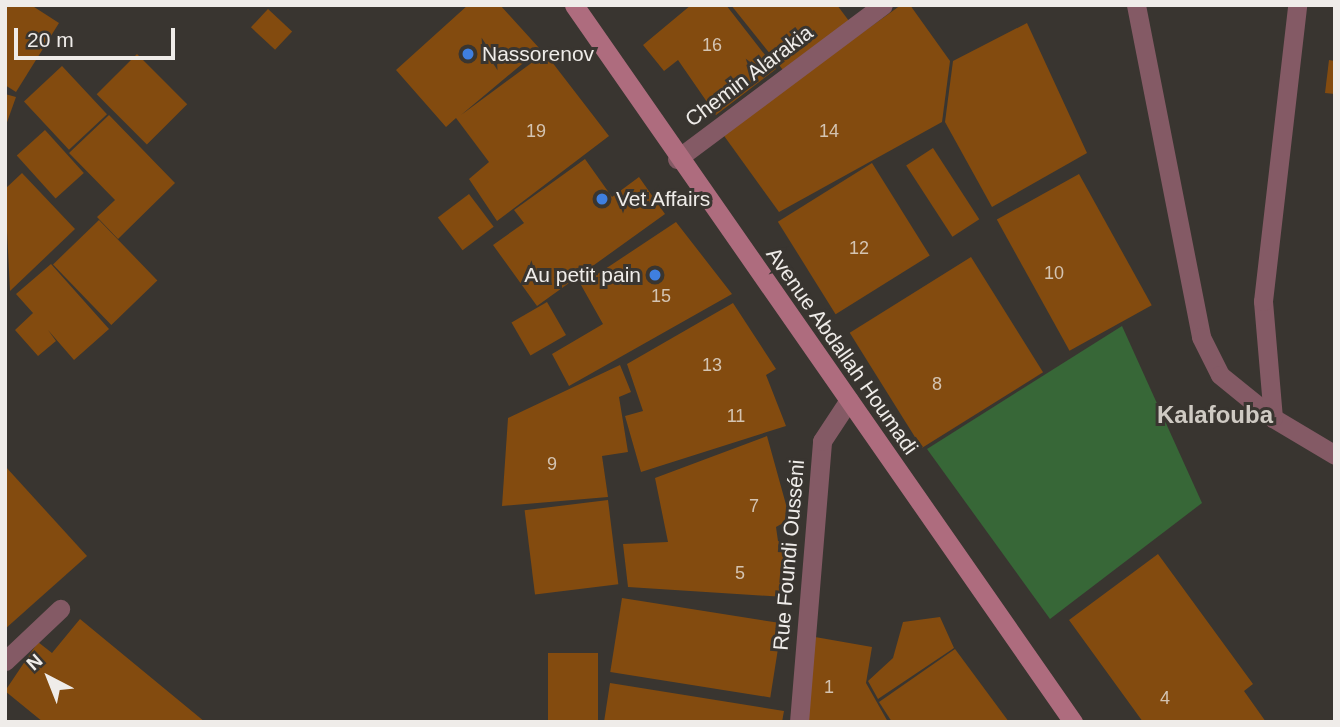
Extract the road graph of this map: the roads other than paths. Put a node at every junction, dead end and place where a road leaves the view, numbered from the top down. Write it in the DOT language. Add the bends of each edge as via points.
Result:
graph roads {
  1 [pos="574,5"];
  2 [pos="883,5"];
  3 [pos="1136,5"];
  4 [pos="1297,5"];
  5 [pos="677,159"];
  6 [pos="849,400"];
  7 [pos="1273,418"];
  8 [pos="1335,454"];
  9 [pos="61,609"];
  10 [pos="5,662"];
  11 [pos="799,722"];
  12 [pos="1073,722"];
  1 -- 5 [label="main road, Avenue Abdallah Houmadi"];
  2 -- 5 [label="street, Chemin Alarakia"];
  3 -- 7 [label="street" via="1201,337 1220,375"];
  4 -- 7 [label="street" via="1263,301"];
  5 -- 6 [label="main road, Avenue Abdallah Houmadi"];
  6 -- 11 [label="street, Rue Foundi Ousséni" via="822,441"];
  6 -- 12 [label="main road, Avenue Abdallah Houmadi"];
  7 -- 8 [label="street"];
  9 -- 10 [label="street"];
}
